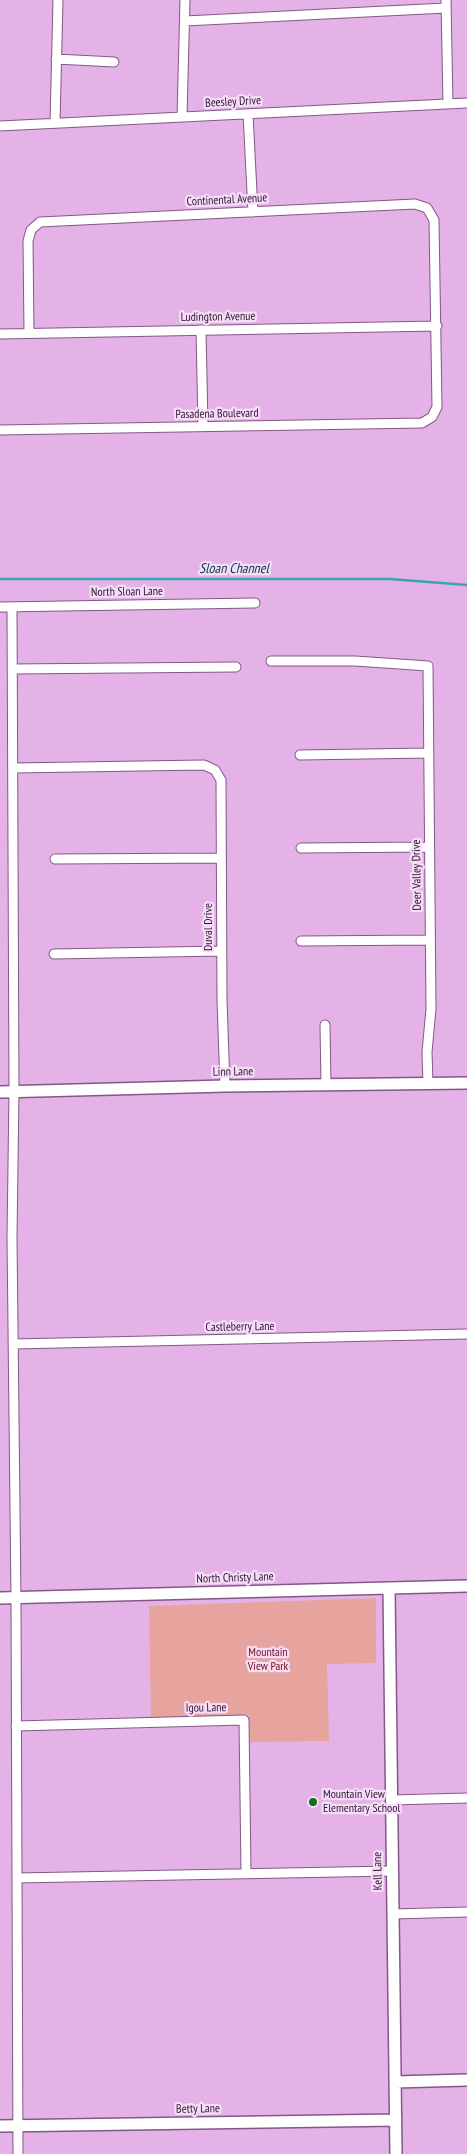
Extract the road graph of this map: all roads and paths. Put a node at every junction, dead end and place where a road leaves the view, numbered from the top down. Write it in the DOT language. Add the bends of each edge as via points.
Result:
graph roads {
  1 [pos="58,0"];
  2 [pos="185,0"];
  3 [pos="446,4"];
  4 [pos="185,21"];
  5 [pos="56,59"];
  6 [pos="114,62"];
  7 [pos="467,103"];
  8 [pos="448,104"];
  9 [pos="248,114"];
  10 [pos="182,117"];
  11 [pos="54,123"];
  12 [pos="0,126"];
  13 [pos="253,212"];
  14 [pos="437,326"];
  15 [pos="201,330"];
  16 [pos="29,333"];
  17 [pos="0,334"];
  18 [pos="202,426"];
  19 [pos="0,430"];
  20 [pos="255,603"];
  21 [pos="0,607"];
  22 [pos="12,607"];
  23 [pos="271,661"];
  24 [pos="236,667"];
  25 [pos="12,669"];
  26 [pos="429,753"];
  27 [pos="300,755"];
  28 [pos="13,768"];
  29 [pos="430,847"];
  30 [pos="301,848"];
  31 [pos="221,858"];
  32 [pos="55,860"];
  33 [pos="430,940"];
  34 [pos="301,941"];
  35 [pos="221,951"];
  36 [pos="54,954"];
  37 [pos="325,1025"];
  38 [pos="467,1083"];
  39 [pos="428,1084"];
  40 [pos="326,1085"];
  41 [pos="225,1086"];
  42 [pos="0,1092"];
  43 [pos="14,1092"];
  44 [pos="467,1334"];
  45 [pos="13,1344"];
  46 [pos="467,1586"];
  47 [pos="388,1588"];
  48 [pos="1,1599"];
  49 [pos="16,1599"];
  50 [pos="16,1726"];
  51 [pos="467,1798"];
  52 [pos="391,1800"];
  53 [pos="392,1871"];
  54 [pos="246,1873"];
  55 [pos="17,1878"];
  56 [pos="467,1912"];
  57 [pos="393,1914"];
  58 [pos="467,2080"];
  59 [pos="395,2082"];
  60 [pos="396,2120"];
  61 [pos="18,2125"];
  62 [pos="0,2126"];
  63 [pos="18,2154"];
  64 [pos="396,2154"];
  1 -- 5 [label="street"];
  2 -- 4 [label="street"];
  3 -- 4 [label="street"];
  3 -- 8 [label="street"];
  4 -- 10 [label="street"];
  5 -- 6 [label="street"];
  5 -- 11 [label="street"];
  7 -- 8 [label="street, Beesley Drive"];
  8 -- 9 [label="street, Beesley Drive"];
  9 -- 10 [label="street, Beesley Drive"];
  9 -- 13 [label="street"];
  10 -- 11 [label="street, Beesley Drive"];
  11 -- 12 [label="street, Beesley Drive"];
  13 -- 14 [label="street, Continental Avenue" via="415,204 427,208 434,220"];
  13 -- 16 [label="street, Continental Avenue" via="40,222 31,230 28,241"];
  14 -- 15 [label="street, Ludington Avenue"];
  14 -- 18 [label="street, Pasadena Boulevard" via="437,407 432,417 422,422"];
  15 -- 16 [label="street, Ludington Avenue"];
  15 -- 18 [label="street"];
  16 -- 17 [label="street, Ludington Avenue"];
  18 -- 19 [label="street, Pasadena Boulevard"];
  20 -- 22 [label="street, North Sloan Lane"];
  21 -- 22 [label="street, North Sloan Lane"];
  22 -- 25 [label="street"];
  23 -- 26 [label="street, Deer Valley Drive" via="355,661 428,666"];
  24 -- 25 [label="street"];
  25 -- 28 [label="street"];
  26 -- 27 [label="street"];
  26 -- 29 [label="street, Deer Valley Drive"];
  28 -- 31 [label="street, Duval Drive" via="204,765 215,770 221,780"];
  28 -- 43 [label="street"];
  29 -- 30 [label="street"];
  29 -- 33 [label="street, Deer Valley Drive"];
  31 -- 32 [label="street"];
  31 -- 35 [label="street, Duval Drive"];
  33 -- 34 [label="street"];
  33 -- 39 [label="street, Deer Valley Drive"];
  35 -- 36 [label="street"];
  35 -- 41 [label="street, Duval Drive"];
  37 -- 40 [label="street"];
  38 -- 39 [label="street, Linn Lane"];
  39 -- 40 [label="street, Linn Lane"];
  40 -- 41 [label="street, Linn Lane"];
  41 -- 43 [label="street, Linn Lane"];
  42 -- 43 [label="street, Linn Lane"];
  43 -- 45 [label="street"];
  44 -- 45 [label="street, Castleberry Lane"];
  45 -- 49 [label="street"];
  46 -- 47 [label="street, North Christy Lane"];
  47 -- 49 [label="street, North Christy Lane"];
  47 -- 52 [label="street, Kell Lane"];
  48 -- 49 [label="street, North Christy Lane"];
  49 -- 50 [label="street"];
  50 -- 54 [label="street, Igou Lane" via="244,1720"];
  50 -- 55 [label="street"];
  51 -- 52 [label="street"];
  52 -- 53 [label="street, Kell Lane"];
  53 -- 54 [label="street"];
  53 -- 57 [label="street, Kell Lane"];
  54 -- 55 [label="street"];
  55 -- 61 [label="street"];
  56 -- 57 [label="street"];
  57 -- 59 [label="street, Kell Lane"];
  58 -- 59 [label="street"];
  59 -- 60 [label="street, Kell Lane"];
  60 -- 61 [label="street, Betty Lane"];
  60 -- 64 [label="street, Kell Lane"];
  61 -- 62 [label="street, Betty Lane"];
  61 -- 63 [label="street"];
}
